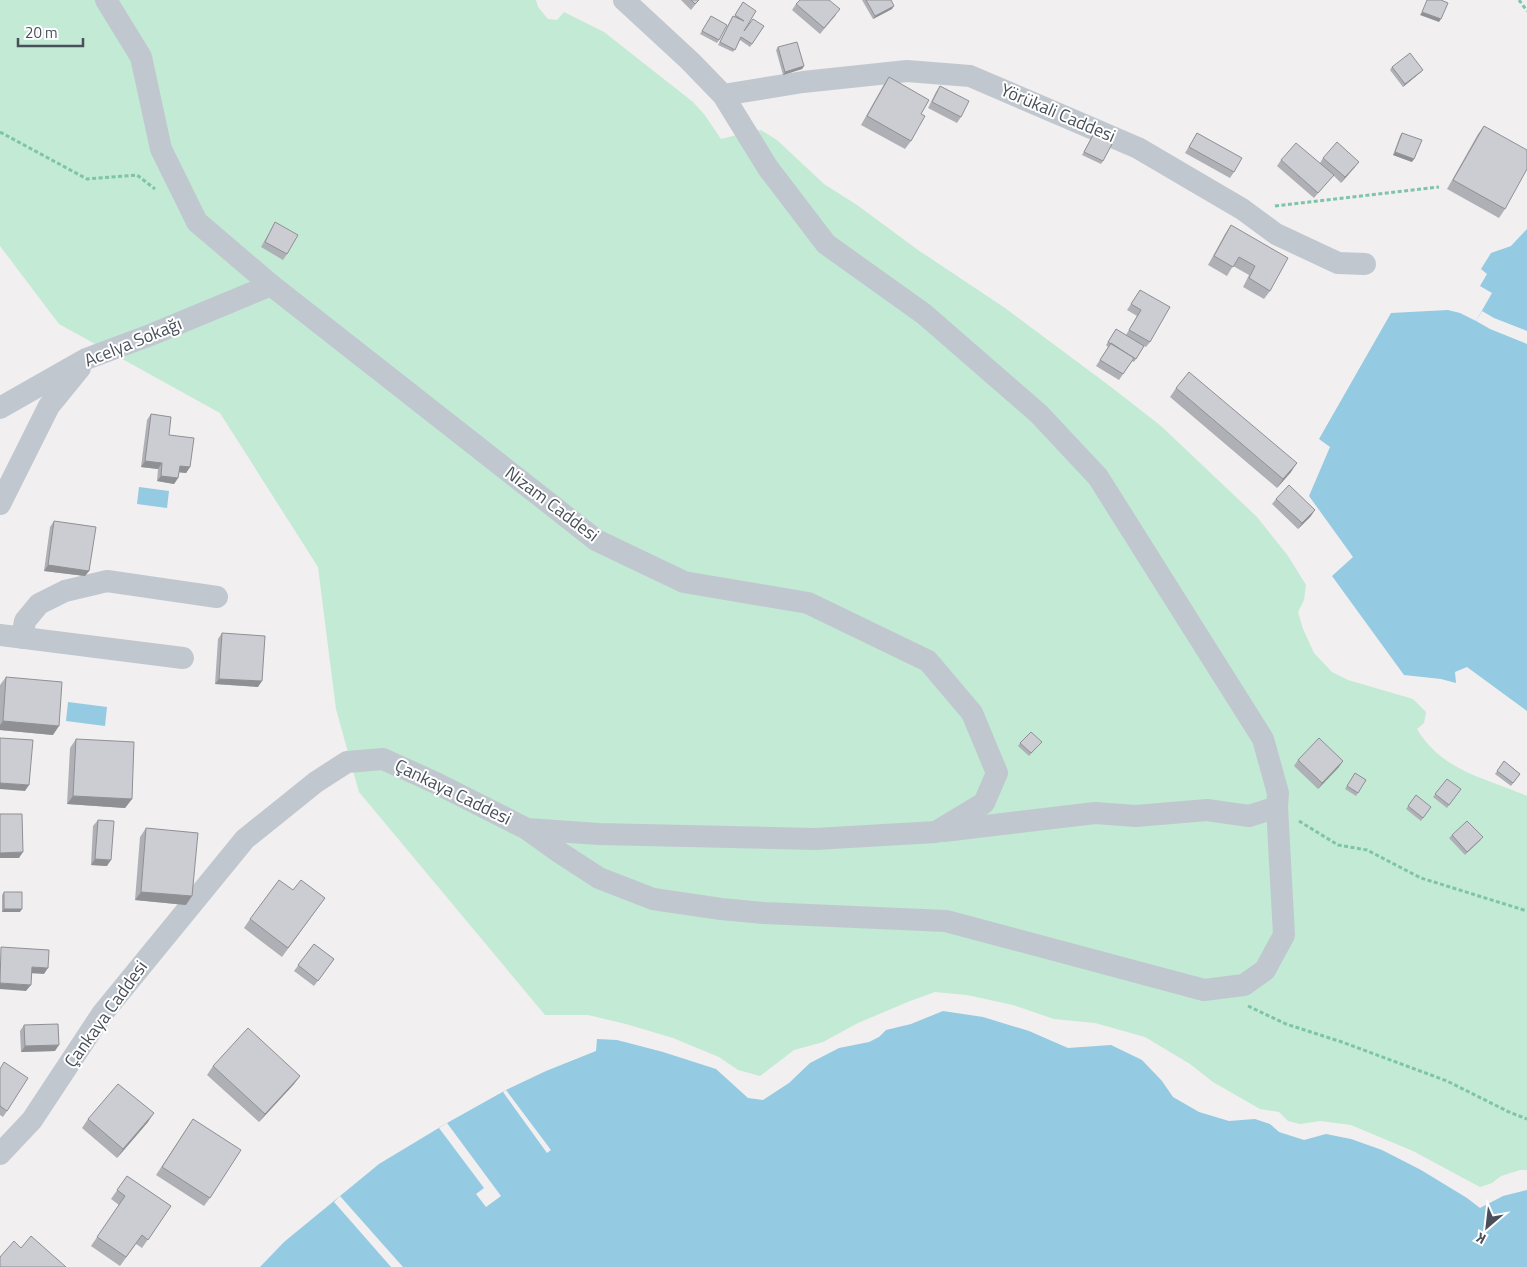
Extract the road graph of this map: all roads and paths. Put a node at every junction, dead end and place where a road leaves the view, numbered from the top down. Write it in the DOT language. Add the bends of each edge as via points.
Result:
graph roads {
  1 [pos="106,0"];
  2 [pos="624,0"];
  3 [pos="1519,0"];
  4 [pos="1527,11"];
  5 [pos="724,95"];
  6 [pos="0,132"];
  7 [pos="1439,187"];
  8 [pos="159,193"];
  9 [pos="1242,209"];
  10 [pos="1365,264"];
  11 [pos="271,285"];
  12 [pos="86,359"];
  13 [pos="0,408"];
  14 [pos="0,504"];
  15 [pos="217,597"];
  16 [pos="11,636"];
  17 [pos="183,658"];
  18 [pos="1278,807"];
  19 [pos="528,829"];
  20 [pos="936,832"];
  21 [pos="815,839"];
  22 [pos="1527,911"];
  23 [pos="1214,989"];
  24 [pos="1527,1119"];
  25 [pos="0,1154"];
  1 -- 11 [label="street, Nizam Caddesi" via="141,57 161,149 197,222"];
  2 -- 5 [label="street"];
  3 -- 4 [label="path"];
  5 -- 9 [label="street, Yörükali Caddesi" via="803,82 907,71 970,76 1138,148"];
  5 -- 18 [label="street" via="768,168 826,244 924,314 1039,414 1098,477 1263,739 1278,793"];
  6 -- 8 [label="path" via="87,179 137,175"];
  7 -- 9 [label="path"];
  9 -- 10 [label="street, Yörükali Caddesi" via="1276,234 1338,262"];
  11 -- 12 [label="street, Acelya Sokağı"];
  11 -- 20 [label="street, Nizam Caddesi" via="596,540 684,582 808,602 928,662 972,714 997,773 984,803"];
  12 -- 13 [label="street, Acelya Sokağı"];
  12 -- 14 [label="street" via="49,406"];
  15 -- 16 [label="street" via="108,581 65,591 38,604"];
  16 -- 17 [label="street"];
  18 -- 20 [label="street" via="1249,816 1207,810 1136,816 1095,813"];
  18 -- 22 [label="path" via="1338,845 1367,850 1421,878"];
  18 -- 23 [label="street" via="1284,935 1265,970 1244,985"];
  19 -- 21 [label="street, Çankaya Caddesi" via="599,834"];
  19 -- 23 [label="street" via="599,878 653,899 764,913 946,921 1204,990"];
  19 -- 25 [label="street, Çankaya Caddesi" via="383,759 347,762 316,782 245,840 102,1014 32,1120"];
  20 -- 21 [label="street, Nizam Caddesi"];
  23 -- 24 [label="path" via="1286,1024 1447,1081"];
}
